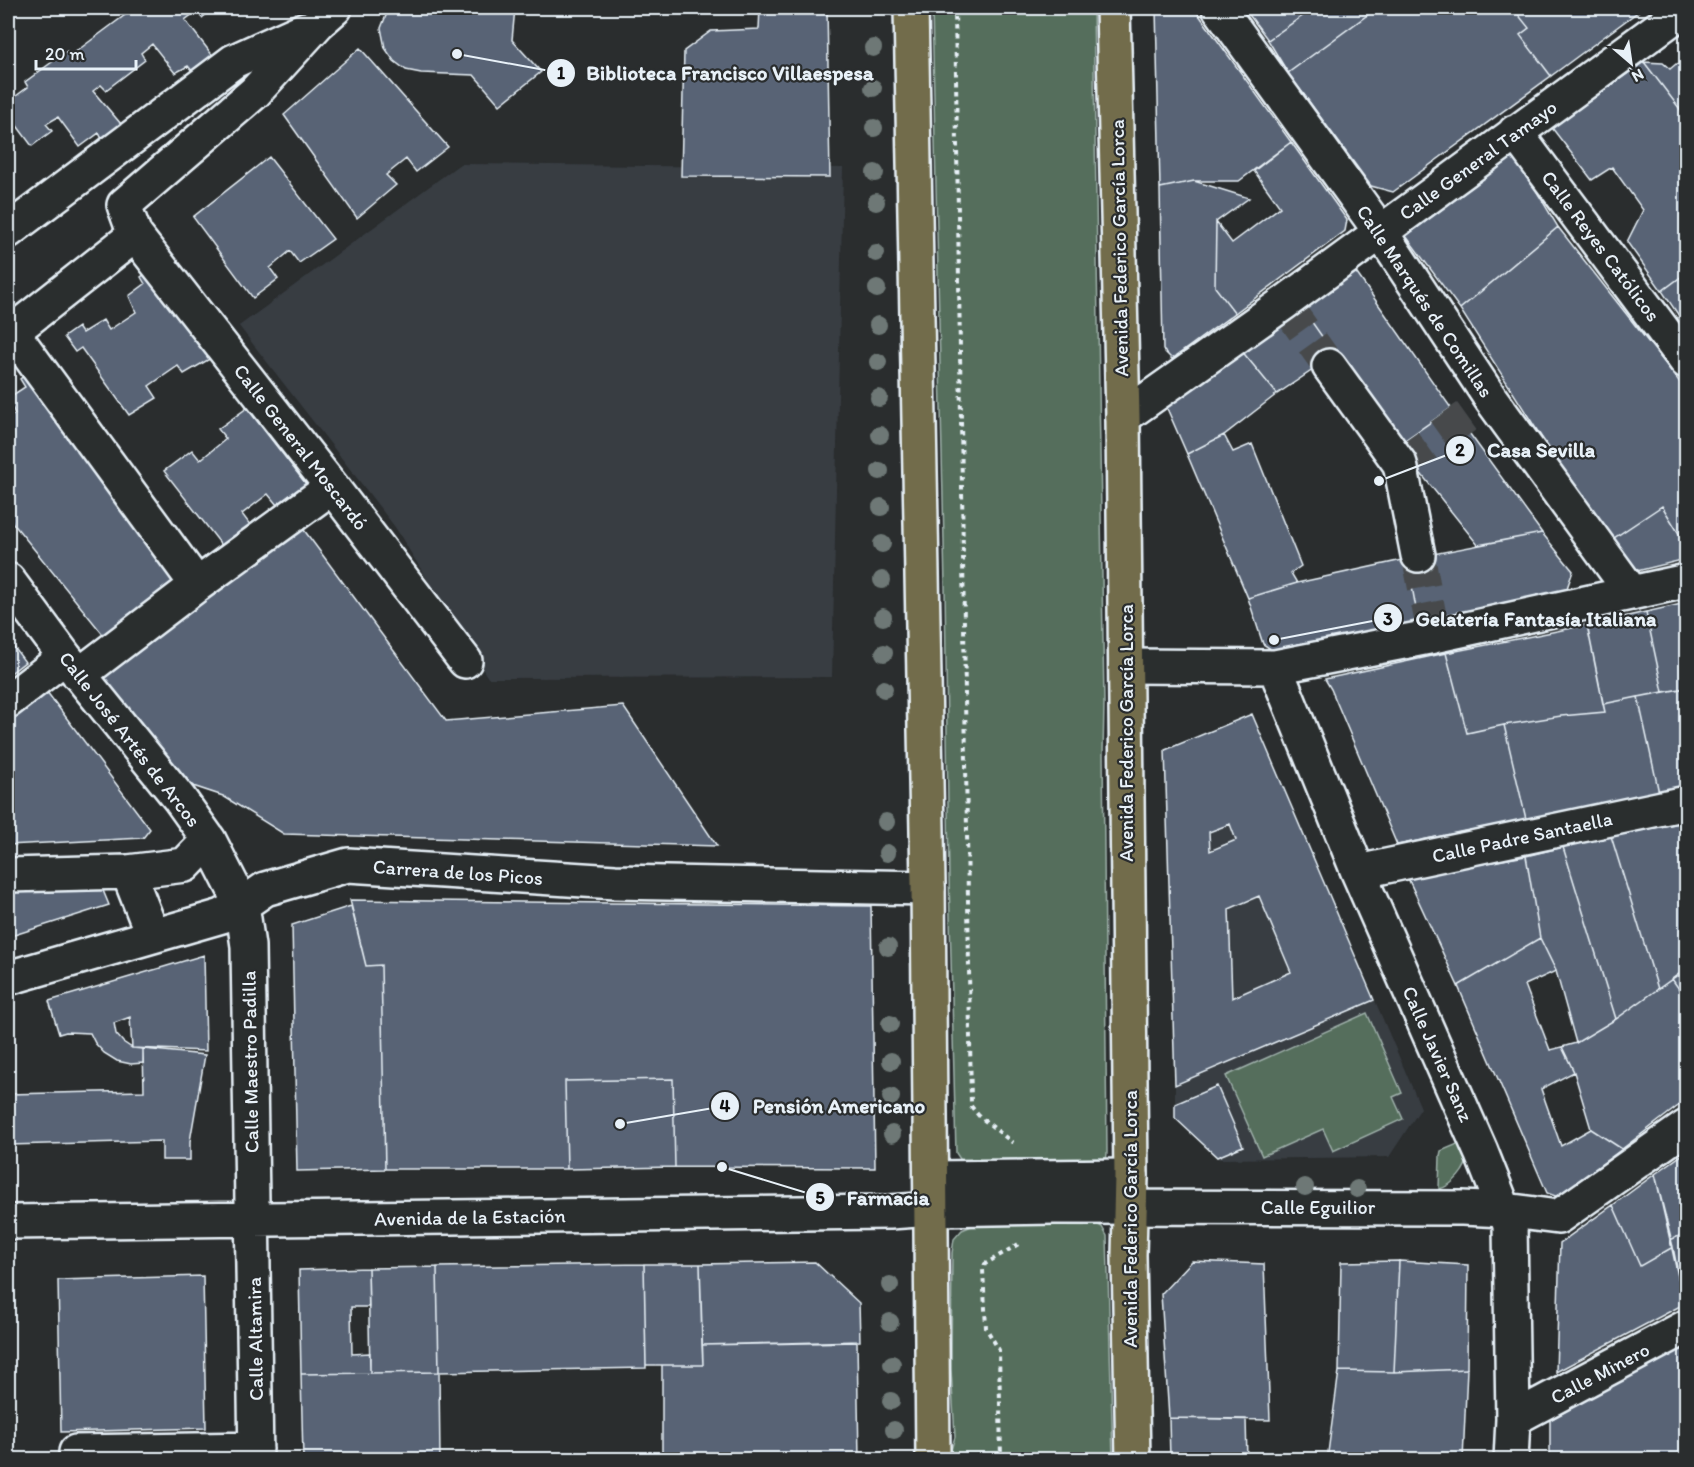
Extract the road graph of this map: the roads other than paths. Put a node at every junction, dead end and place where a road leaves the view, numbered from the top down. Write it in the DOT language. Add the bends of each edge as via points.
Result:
graph roads {
  1 [pos="911,8"];
  2 [pos="1113,8"];
  3 [pos="1219,8"];
  4 [pos="1686,8"];
  5 [pos="326,15"];
  6 [pos="1515,132"];
  7 [pos="92,166"];
  8 [pos="124,205"];
  9 [pos="8,231"];
  10 [pos="1380,231"];
  11 [pos="135,235"];
  12 [pos="10,333"];
  13 [pos="1686,361"];
  14 [pos="1329,366"];
  15 [pos="1123,417"];
  16 [pos="332,487"];
  17 [pos="1418,555"];
  18 [pos="8,580"];
  19 [pos="1686,581"];
  20 [pos="196,585"];
  21 [pos="1632,593"];
  22 [pos="465,661"];
  23 [pos="72,666"];
  24 [pos="1126,666"];
  25 [pos="1275,668"];
  26 [pos="8,701"];
  27 [pos="1686,802"];
  28 [pos="209,840"];
  29 [pos="128,872"];
  30 [pos="1358,872"];
  31 [pos="8,875"];
  32 [pos="928,888"];
  33 [pos="242,905"];
  34 [pos="153,936"];
  35 [pos="8,978"];
  36 [pos="1686,1127"];
  37 [pos="1481,1152"];
  38 [pos="1131,1191"];
  39 [pos="932,1194"];
  40 [pos="1462,1208"];
  41 [pos="1505,1210"];
  42 [pos="253,1220"];
  43 [pos="8,1222"];
  44 [pos="1686,1327"];
  45 [pos="1513,1419"];
  46 [pos="76,1452"];
  47 [pos="256,1454"];
  48 [pos="933,1460"];
  49 [pos="1133,1460"];
  50 [pos="1511,1460"];
  1 -- 32 [label="main road"];
  2 -- 15 [label="main road, Avenida Federico García Lorca"];
  3 -- 10 [label="street, Calle Marqués de Comillas"];
  4 -- 6 [label="street, Calle General Tamayo"];
  5 -- 7 [label="street" via="234,61"];
  5 -- 8 [label="street" via="255,92"];
  6 -- 10 [label="street, Calle General Tamayo"];
  6 -- 13 [label="street, Calle Reyes Católicos"];
  7 -- 8 [label="street, Calle General Moscardó"];
  7 -- 9 [label="street"];
  8 -- 11 [label="street, Calle General Moscardó"];
  10 -- 15 [label="street, Calle General Tamayo"];
  10 -- 21 [label="street, Calle Marqués de Comillas" via="1491,399"];
  11 -- 12 [label="street"];
  11 -- 16 [label="street, Calle General Moscardó"];
  12 -- 20 [label="street"];
  14 -- 17 [label="street" via="1401,464"];
  15 -- 24 [label="main road, Avenida Federico García Lorca"];
  16 -- 20 [label="street"];
  16 -- 22 [label="street, Calle General Moscardó"];
  18 -- 23 [label="street, Calle José Artés de Arcos"];
  19 -- 21 [label="street"];
  20 -- 23 [label="street"];
  21 -- 25 [label="street"];
  23 -- 26 [label="street"];
  23 -- 28 [label="street, Calle José Artés de Arcos"];
  24 -- 25 [label="street"];
  24 -- 38 [label="main road, Avenida Federico García Lorca"];
  25 -- 30 [label="street, Calle Javier Sanz"];
  27 -- 30 [label="street, Calle Padre Santaella"];
  28 -- 29 [label="street" via="185,865"];
  28 -- 33 [label="street, Calle José Artés de Arcos"];
  29 -- 31 [label="street"];
  29 -- 34 [label="street"];
  30 -- 37 [label="street, Calle Javier Sanz"];
  32 -- 33 [label="street, Carrera de los Picos" via="615,882 348,865 265,888"];
  32 -- 39 [label="main road"];
  33 -- 34 [label="street, Carrera de los Picos" via="222,916"];
  33 -- 42 [label="street, Calle Maestro Padilla" via="248,946"];
  34 -- 35 [label="street, Carrera de los Picos"];
  36 -- 41 [label="street, Calle Eguilior" via="1558,1217"];
  37 -- 40 [label="street"];
  37 -- 41 [label="street, Calle Javier Sanz"];
  38 -- 39 [label="street, Calle Eguilior"];
  38 -- 40 [label="street, Calle Eguilior"];
  38 -- 49 [label="main road, Avenida Federico García Lorca"];
  39 -- 42 [label="street, Avenida de la Estación" via="890,1212"];
  39 -- 48 [label="main road"];
  40 -- 41 [label="street, Calle Eguilior"];
  41 -- 45 [label="street, Calle Javier Sanz" via="1510,1225"];
  42 -- 43 [label="street, Avenida de la Estación"];
  42 -- 47 [label="street, Calle Altamira"];
  44 -- 45 [label="street, Calle Minero"];
  45 -- 50 [label="street, Calle Javier Sanz"];
  46 -- 47 [label="street"];
}
